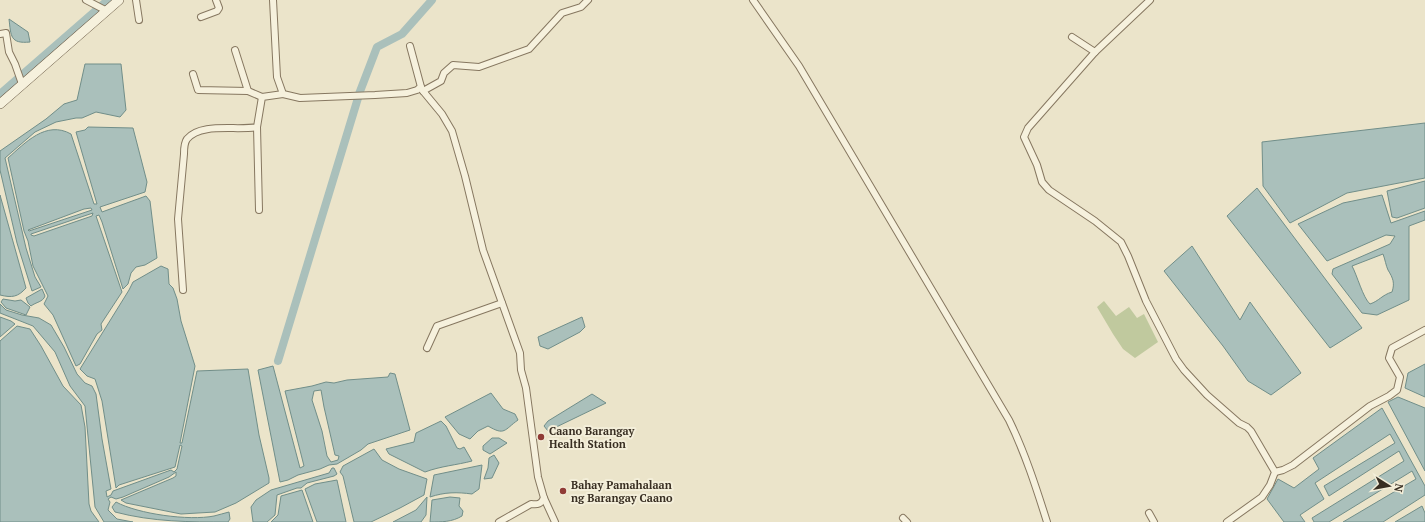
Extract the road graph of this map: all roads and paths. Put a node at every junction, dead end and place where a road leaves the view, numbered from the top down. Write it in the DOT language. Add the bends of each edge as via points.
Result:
graph roads {
  1 [pos="119,0"];
  2 [pos="136,0"];
  3 [pos="216,0"];
  4 [pos="273,0"];
  5 [pos="588,0"];
  6 [pos="753,0"];
  7 [pos="1150,0"];
  8 [pos="87,1"];
  9 [pos="107,10"];
  10 [pos="201,17"];
  11 [pos="139,20"];
  12 [pos="0,34"];
  13 [pos="1072,37"];
  14 [pos="410,46"];
  15 [pos="235,50"];
  16 [pos="1095,52"];
  17 [pos="193,74"];
  18 [pos="22,84"];
  19 [pos="422,89"];
  20 [pos="248,91"];
  21 [pos="283,94"];
  22 [pos="262,97"];
  23 [pos="0,104"];
  24 [pos="257,127"];
  25 [pos="259,210"];
  26 [pos="183,290"];
  27 [pos="502,303"];
  28 [pos="1425,330"];
  29 [pos="427,348"];
  30 [pos="1275,472"];
  31 [pos="544,498"];
  32 [pos="1149,513"];
  33 [pos="499,522"];
  34 [pos="556,522"];
  35 [pos="1047,522"];
  36 [pos="1154,522"];
  37 [pos="1229,522"];
  1 -- 9 [label="main road"];
  2 -- 11 [label="street"];
  3 -- 10 [label="street" via="216,11"];
  4 -- 21 [label="street" via="278,77"];
  5 -- 19 [label="street" via="581,7 562,13 529,49 479,66 452,65 440,82"];
  6 -- 35 [label="street" via="799,66 1009,420 1029,466"];
  7 -- 16 [label="street"];
  8 -- 9 [label="street"];
  9 -- 18 [label="main road"];
  12 -- 18 [label="street" via="6,33 9,52"];
  13 -- 16 [label="street"];
  14 -- 19 [label="street"];
  15 -- 20 [label="street"];
  16 -- 30 [label="street" via="1026,133 1024,138 1042,182 1049,190 1121,242 1146,301 1176,359 1208,395 1251,431"];
  17 -- 20 [label="street" via="198,90"];
  18 -- 23 [label="main road"];
  19 -- 21 [label="street" via="375,96 300,98"];
  19 -- 27 [label="street" via="452,131 483,250"];
  20 -- 22 [label="street"];
  21 -- 22 [label="street"];
  22 -- 24 [label="street"];
  24 -- 25 [label="street"];
  24 -- 26 [label="street" via="203,129 188,138 185,144 178,219"];
  27 -- 29 [label="street" via="437,326"];
  27 -- 31 [label="street" via="520,353 538,477"];
  28 -- 30 [label="street" via="1390,351 1389,358 1400,377 1397,390 1370,406 1292,465"];
  30 -- 37 [label="street" via="1262,497"];
  31 -- 33 [label="street" via="540,503 531,504"];
  31 -- 34 [label="street"];
  32 -- 36 [label="street"];
}
